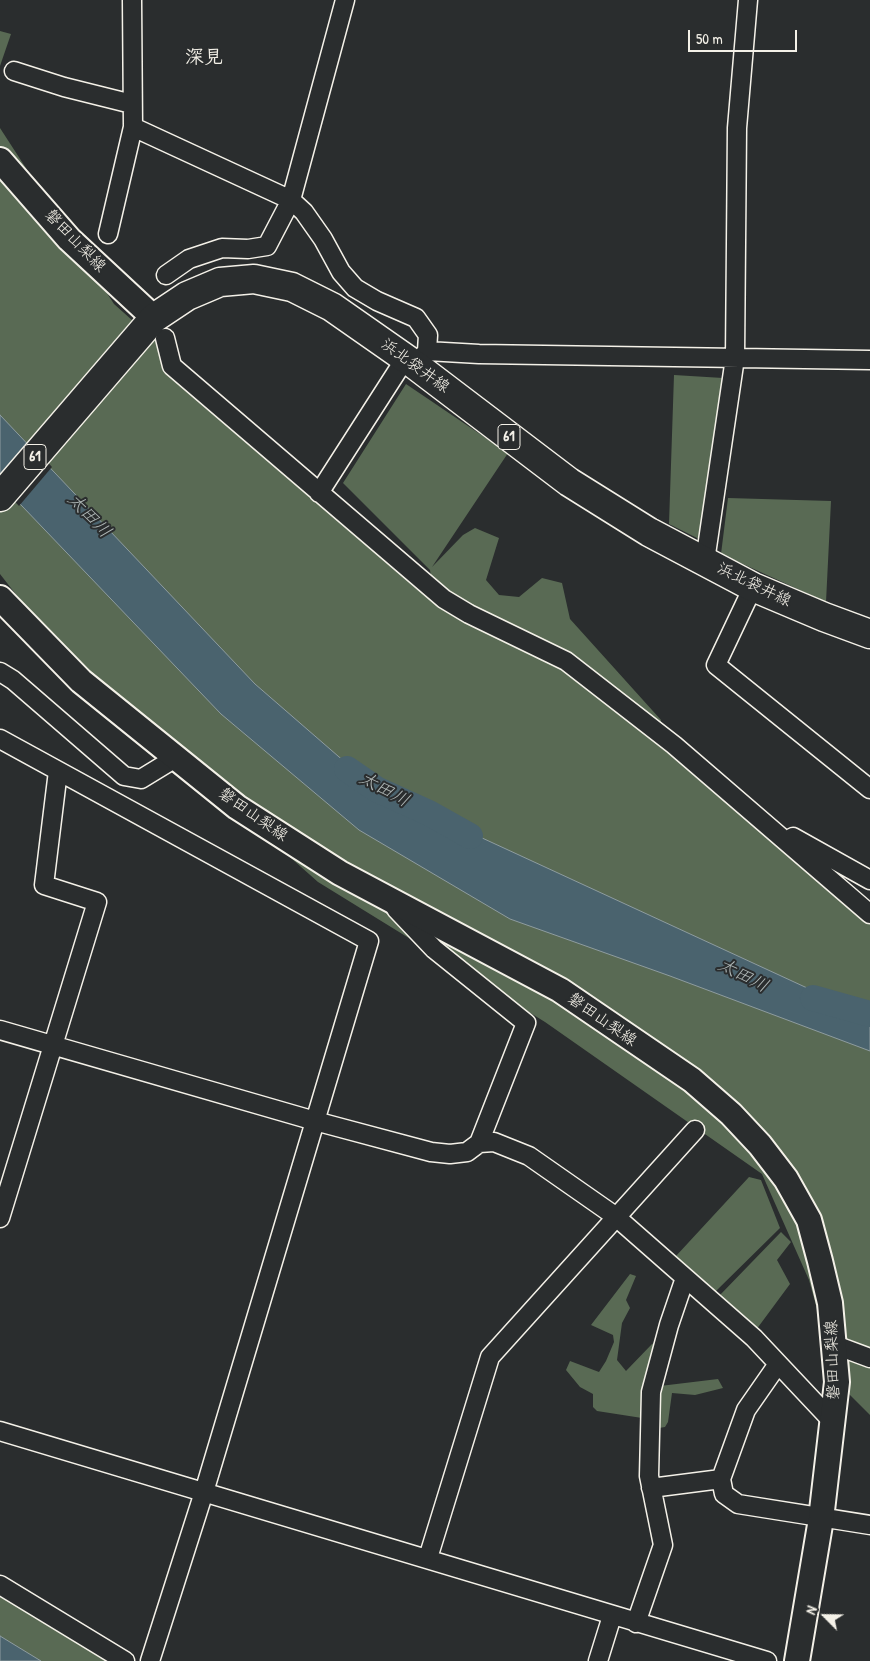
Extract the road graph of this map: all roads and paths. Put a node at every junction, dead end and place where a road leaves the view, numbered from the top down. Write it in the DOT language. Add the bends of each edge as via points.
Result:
graph roads {
  1 [pos="132,0"];
  2 [pos="345,0"];
  3 [pos="748,0"];
  4 [pos="14,71"];
  5 [pos="132,104"];
  6 [pos="134,127"];
  7 [pos="0,160"];
  8 [pos="291,200"];
  9 [pos="108,234"];
  10 [pos="166,274"];
  11 [pos="152,331"];
  12 [pos="416,358"];
  13 [pos="735,358"];
  14 [pos="870,360"];
  15 [pos="319,493"];
  16 [pos="0,497"];
  17 [pos="705,561"];
  18 [pos="753,587"];
  19 [pos="0,598"];
  20 [pos="870,634"];
  21 [pos="0,672"];
  22 [pos="0,739"];
  23 [pos="177,757"];
  24 [pos="58,770"];
  25 [pos="870,789"];
  26 [pos="759,818"];
  27 [pos="870,880"];
  28 [pos="383,897"];
  29 [pos="870,914"];
  30 [pos="0,1030"];
  31 [pos="52,1046"];
  32 [pos="315,1121"];
  33 [pos="695,1130"];
  34 [pos="479,1143"];
  35 [pos="615,1216"];
  36 [pos="0,1218"];
  37 [pos="685,1278"];
  38 [pos="835,1345"];
  39 [pos="870,1358"];
  40 [pos="778,1364"];
  41 [pos="834,1423"];
  42 [pos="0,1431"];
  43 [pos="721,1479"];
  44 [pos="651,1488"];
  45 [pos="204,1492"];
  46 [pos="821,1519"];
  47 [pos="870,1525"];
  48 [pos="428,1558"];
  49 [pos="0,1585"];
  50 [pos="612,1616"];
  51 [pos="636,1623"];
  52 [pos="742,1658"];
  53 [pos="125,1661"];
  54 [pos="150,1661"];
  55 [pos="598,1661"];
  56 [pos="766,1661"];
  57 [pos="797,1661"];
  1 -- 5 [label="street"];
  2 -- 8 [label="street"];
  3 -- 13 [label="street" via="737,128"];
  4 -- 5 [label="street"];
  5 -- 6 [label="street"];
  6 -- 8 [label="street"];
  6 -- 9 [label="street"];
  7 -- 11 [label="main road, 磐田山梨線"];
  8 -- 10 [label="street" via="266,246 222,248 189,259"];
  8 -- 12 [label="street" via="304,212 341,272 355,288 416,318 428,335"];
  11 -- 12 [label="main road, 浜北袋井線 / 61" via="187,296 220,282 254,279 292,287"];
  11 -- 15 [label="street" via="172,366"];
  11 -- 16 [label="main road, 浜北袋井線 / 61"];
  12 -- 13 [label="street" via="479,354"];
  12 -- 15 [label="street"];
  12 -- 17 [label="main road, 浜北袋井線 / 61" via="569,482 649,532"];
  13 -- 14 [label="street"];
  13 -- 17 [label="street"];
  15 -- 26 [label="street" via="444,599 566,661 674,745"];
  17 -- 18 [label="main road, 浜北袋井線 / 61"];
  18 -- 20 [label="main road, 浜北袋井線 / 61"];
  18 -- 25 [label="street" via="716,665"];
  19 -- 23 [label="main road, 磐田山梨線" via="81,681"];
  21 -- 23 [label="street" via="124,776 140,779"];
  22 -- 24 [label="street"];
  23 -- 28 [label="main road, 磐田山梨線" via="237,807"];
  24 -- 31 [label="street" via="44,885 97,902"];
  24 -- 32 [label="street" via="369,941"];
  26 -- 27 [label="street"];
  26 -- 29 [label="street"];
  28 -- 34 [label="street" via="434,949 526,1023"];
  28 -- 38 [label="main road, 磐田山梨線" via="560,990 692,1080 731,1114 786,1179 809,1220 830,1303"];
  30 -- 31 [label="street"];
  31 -- 32 [label="street"];
  31 -- 36 [label="street"];
  32 -- 34 [label="street" via="431,1152 467,1152"];
  32 -- 45 [label="street"];
  33 -- 35 [label="street"];
  34 -- 35 [label="street" via="494,1142 529,1156"];
  35 -- 37 [label="street"];
  35 -- 48 [label="street" via="490,1357"];
  37 -- 40 [label="street" via="754,1338"];
  37 -- 44 [label="street" via="651,1392"];
  38 -- 39 [label="street"];
  38 -- 41 [label="main road, 磐田山梨線"];
  40 -- 41 [label="street"];
  40 -- 43 [label="street" via="746,1410"];
  41 -- 46 [label="main road, 磐田山梨線"];
  42 -- 45 [label="street"];
  43 -- 44 [label="street"];
  43 -- 46 [label="street" via="724,1494 738,1504"];
  44 -- 51 [label="street" via="663,1545"];
  45 -- 48 [label="street"];
  45 -- 54 [label="street"];
  46 -- 47 [label="street"];
  46 -- 57 [label="main road, 磐田山梨線"];
  48 -- 50 [label="street"];
  49 -- 53 [label="street"];
  50 -- 51 [label="street"];
  50 -- 55 [label="street"];
  51 -- 52 [label="street"];
  52 -- 56 [label="street"];
}
